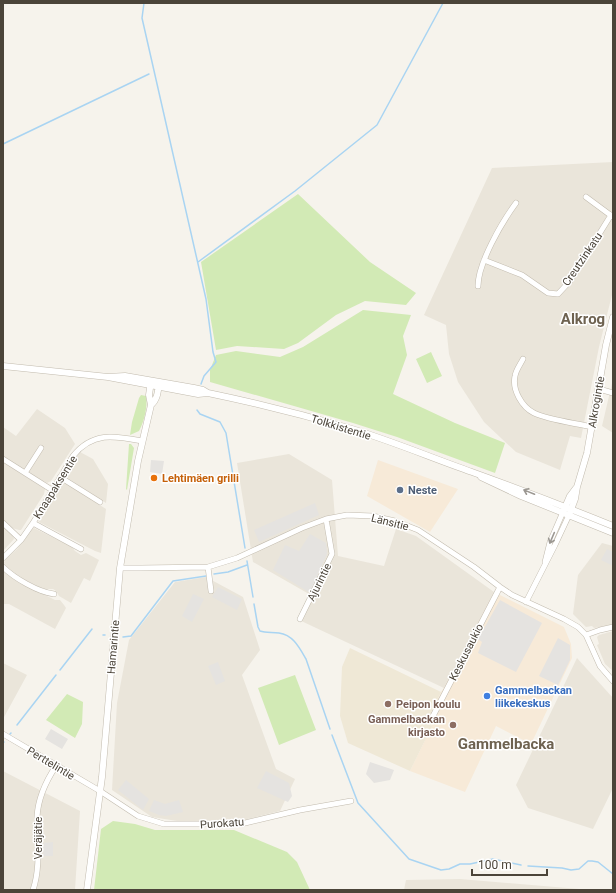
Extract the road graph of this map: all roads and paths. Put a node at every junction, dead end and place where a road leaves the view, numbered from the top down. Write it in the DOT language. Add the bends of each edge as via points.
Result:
graph roads {
  1 [pos="586,197"];
  2 [pos="516,203"];
  3 [pos="612,216"];
  4 [pos="484,260"];
  5 [pos="478,286"];
  6 [pos="613,317"];
  7 [pos="523,359"];
  8 [pos="3,366"];
  9 [pos="151,383"];
  10 [pos="159,384"];
  11 [pos="599,389"];
  12 [pos="613,393"];
  13 [pos="151,405"];
  14 [pos="592,427"];
  15 [pos="142,441"];
  16 [pos="41,448"];
  17 [pos="3,460"];
  18 [pos="25,473"];
  19 [pos="60,477"];
  20 [pos="52,490"];
  21 [pos="100,502"];
  22 [pos="567,511"];
  23 [pos="326,519"];
  24 [pos="3,523"];
  25 [pos="33,523"];
  26 [pos="613,526"];
  27 [pos="613,533"];
  28 [pos="21,540"];
  29 [pos="81,548"];
  30 [pos="3,558"];
  31 [pos="3,567"];
  32 [pos="208,567"];
  33 [pos="120,568"];
  34 [pos="500,587"];
  35 [pos="211,591"];
  36 [pos="54,594"];
  37 [pos="526,602"];
  38 [pos="300,619"];
  39 [pos="613,627"];
  40 [pos="586,635"];
  41 [pos="613,681"];
  42 [pos="434,716"];
  43 [pos="3,734"];
  44 [pos="56,766"];
  45 [pos="100,791"];
  46 [pos="351,801"];
  47 [pos="33,890"];
  48 [pos="88,890"];
  1 -- 3 [label="street"];
  2 -- 4 [label="street"];
  3 -- 4 [label="street, Creutzinkatu" via="570,281 558,294 548,293 522,275"];
  4 -- 5 [label="street"];
  6 -- 11 [label="street, Alkrogintie"];
  7 -- 14 [label="street" via="516,370 514,383 519,397 529,410"];
  8 -- 9 [label="street, Tolkkistentie" via="108,376"];
  9 -- 10 [label="street, Tolkkistentie"];
  9 -- 13 [label="street, Hamarintie"];
  10 -- 13 [label="street, Hamarintie" via="155,402"];
  10 -- 22 [label="street, Tolkkistentie" via="293,412 352,429 524,490"];
  11 -- 12 [label="street"];
  11 -- 14 [label="street, Alkrogintie"];
  13 -- 15 [label="street, Hamarintie"];
  14 -- 22 [label="street, Alkrogintie" via="581,476 570,496"];
  15 -- 19 [label="street, Knaapaksentie" via="115,436 94,440 79,449"];
  15 -- 33 [label="street, Hamarintie"];
  16 -- 18 [label="street"];
  17 -- 18 [label="street"];
  18 -- 20 [label="street"];
  19 -- 20 [label="street, Knaapaksentie"];
  19 -- 21 [label="street"];
  20 -- 25 [label="street, Knaapaksentie"];
  22 -- 26 [label="street, Tolkkistentie"];
  22 -- 27 [label="street, Tolkkistentie"];
  22 -- 37 [label="street" via="550,542 544,565"];
  23 -- 32 [label="street, Länsitie" via="237,558"];
  23 -- 34 [label="street, Länsitie" via="374,516 410,526 474,566"];
  23 -- 38 [label="street, Ajurintie" via="332,554"];
  24 -- 28 [label="street"];
  25 -- 28 [label="street, Knaapaksentie"];
  25 -- 29 [label="street"];
  28 -- 30 [label="street, Knaapaksentie"];
  31 -- 36 [label="street" via="20,580"];
  32 -- 33 [label="street, Länsitie"];
  32 -- 35 [label="street"];
  33 -- 45 [label="street, Hamarintie"];
  34 -- 37 [label="street, Länsitie"];
  34 -- 42 [label="street, Keskusaukio"];
  37 -- 40 [label="street, Länsitie" via="572,623"];
  39 -- 40 [label="street"];
  40 -- 41 [label="street" via="600,666"];
  43 -- 44 [label="street, Perttelintie"];
  44 -- 45 [label="street, Perttelintie"];
  44 -- 47 [label="street, Veräjätie" via="47,779 37,816 38,866"];
  45 -- 46 [label="street, Purokatu" via="138,816 171,825 241,824"];
  45 -- 48 [label="street, Hamarintie"];
}
